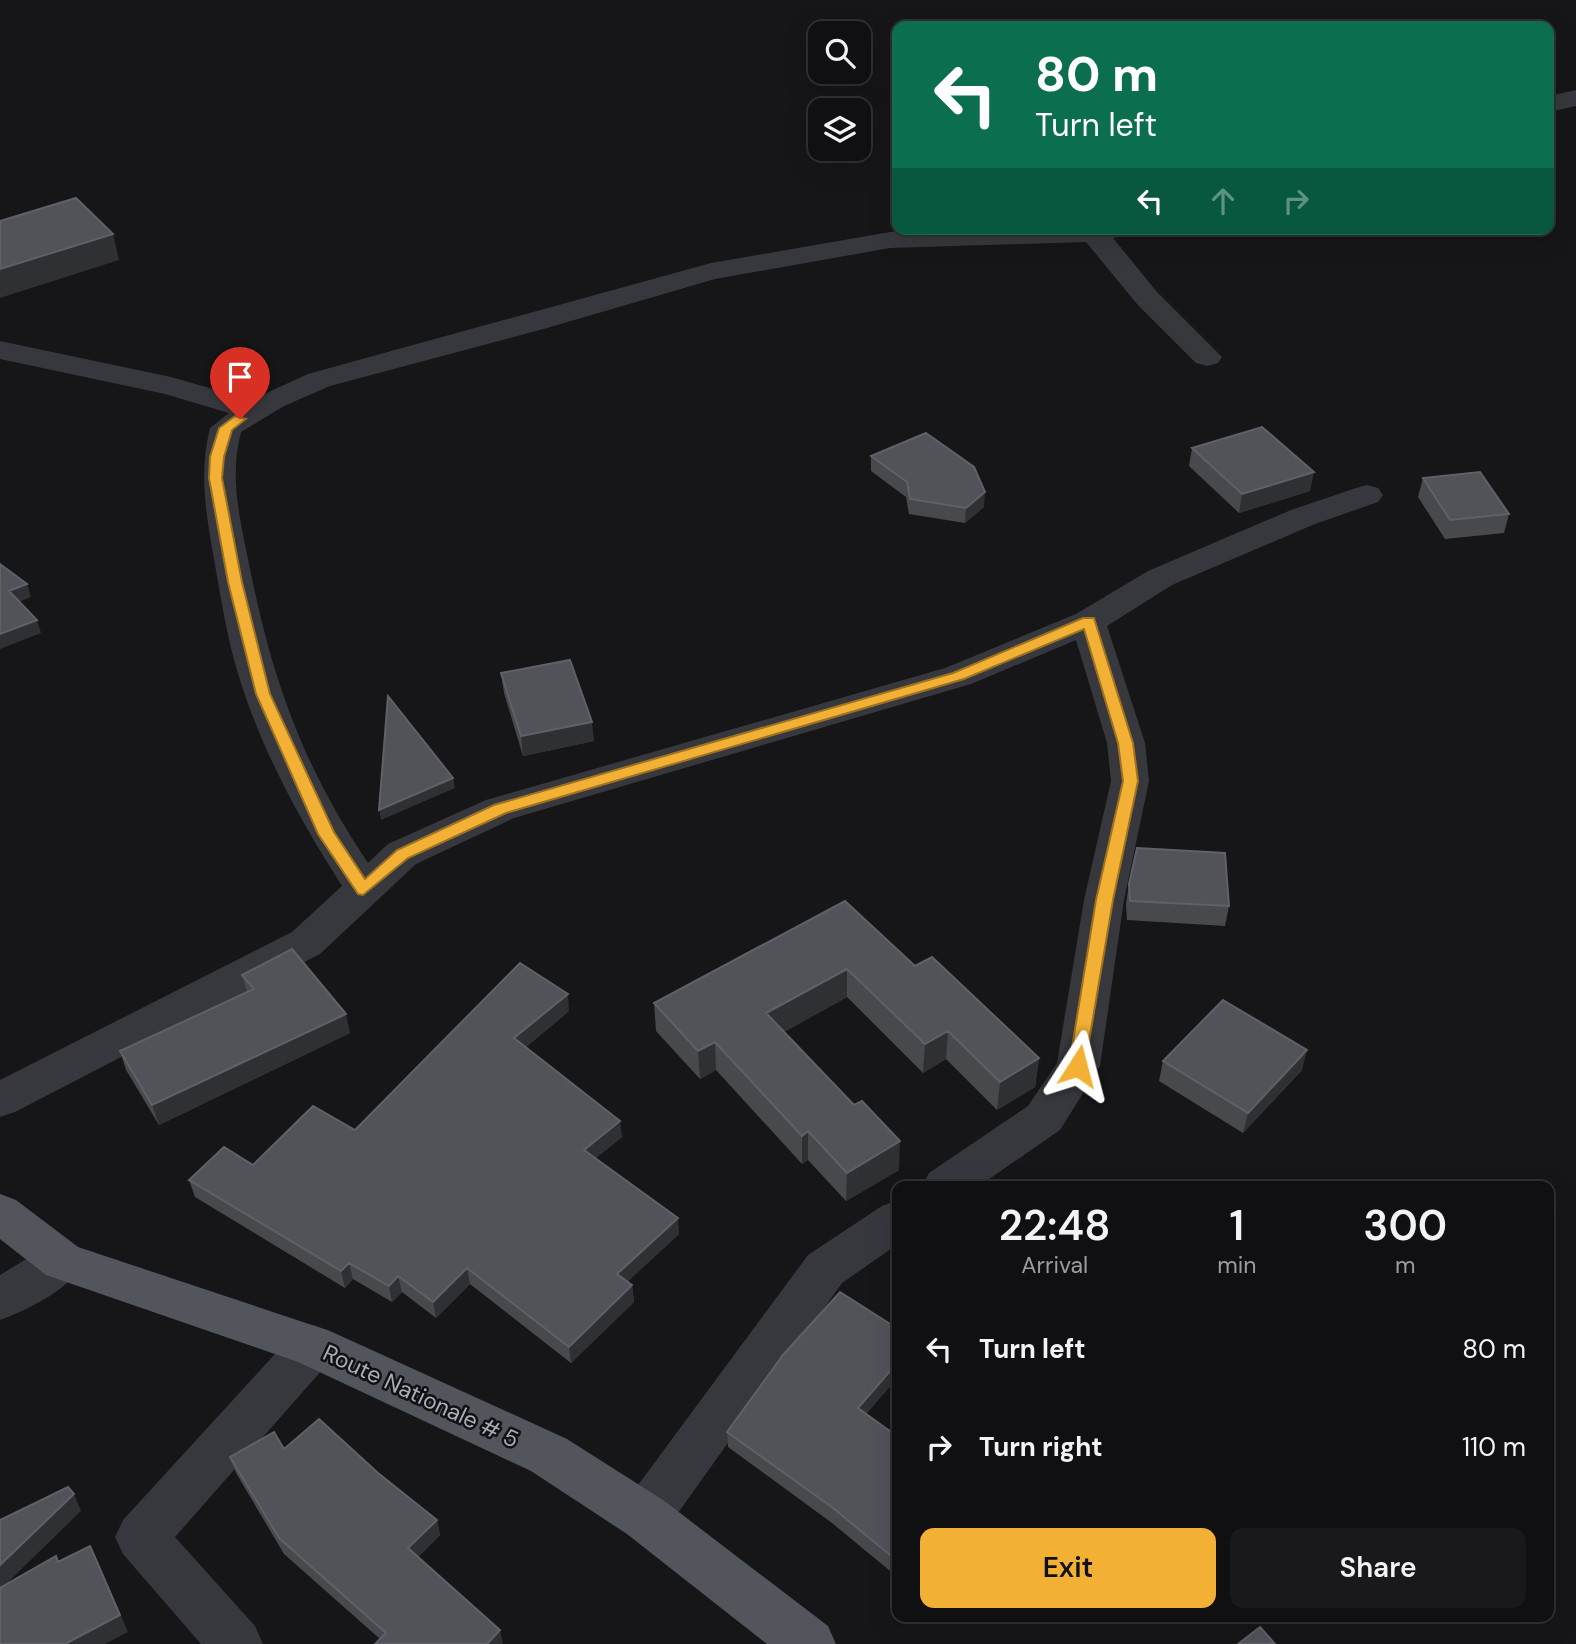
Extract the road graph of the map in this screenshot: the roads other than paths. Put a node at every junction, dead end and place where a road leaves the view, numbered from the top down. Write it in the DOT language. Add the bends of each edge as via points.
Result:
graph roads {
  1 [pos="1576,98"];
  2 [pos="1554,103"];
  3 [pos="1010,235"];
  4 [pos="1108,235"];
  5 [pos="0,350"];
  6 [pos="1206,357"];
  7 [pos="253,410"];
  8 [pos="1367,495"];
  9 [pos="1088,622"];
  10 [pos="363,889"];
  11 [pos="0,1100"];
  12 [pos="952,1181"];
  13 [pos="0,1213"];
  14 [pos="892,1223"];
  15 [pos="62,1261"];
  16 [pos="0,1300"];
  17 [pos="313,1346"];
  18 [pos="645,1517"];
  19 [pos="236,1644"];
  20 [pos="809,1644"];
  1 -- 2 [label="street"];
  3 -- 7 [label="street" via="890,240 710,271 537,323 319,380"];
  4 -- 6 [label="street" via="1147,298"];
  5 -- 7 [label="street" via="171,386"];
  7 -- 10 [label="street" via="226,428 217,457 216,478 235,582 263,694 326,834"];
  8 -- 9 [label="street" via="1160,578"];
  9 -- 10 [label="street" via="958,676 500,809 402,854"];
  9 -- 12 [label="street" via="1126,743 1130,781 1104,900 1078,1066 1044,1118"];
  10 -- 11 [label="street" via="306,943"];
  13 -- 15 [label="main road, Route Nationale # 5"];
  14 -- 18 [label="street" via="825,1269"];
  15 -- 16 [label="street"];
  15 -- 17 [label="main road, Route Nationale # 5"];
  17 -- 18 [label="main road, Route Nationale # 5" via="549,1455"];
  17 -- 19 [label="street" via="141,1537"];
  18 -- 20 [label="main road, Route Nationale # 5"];
}
